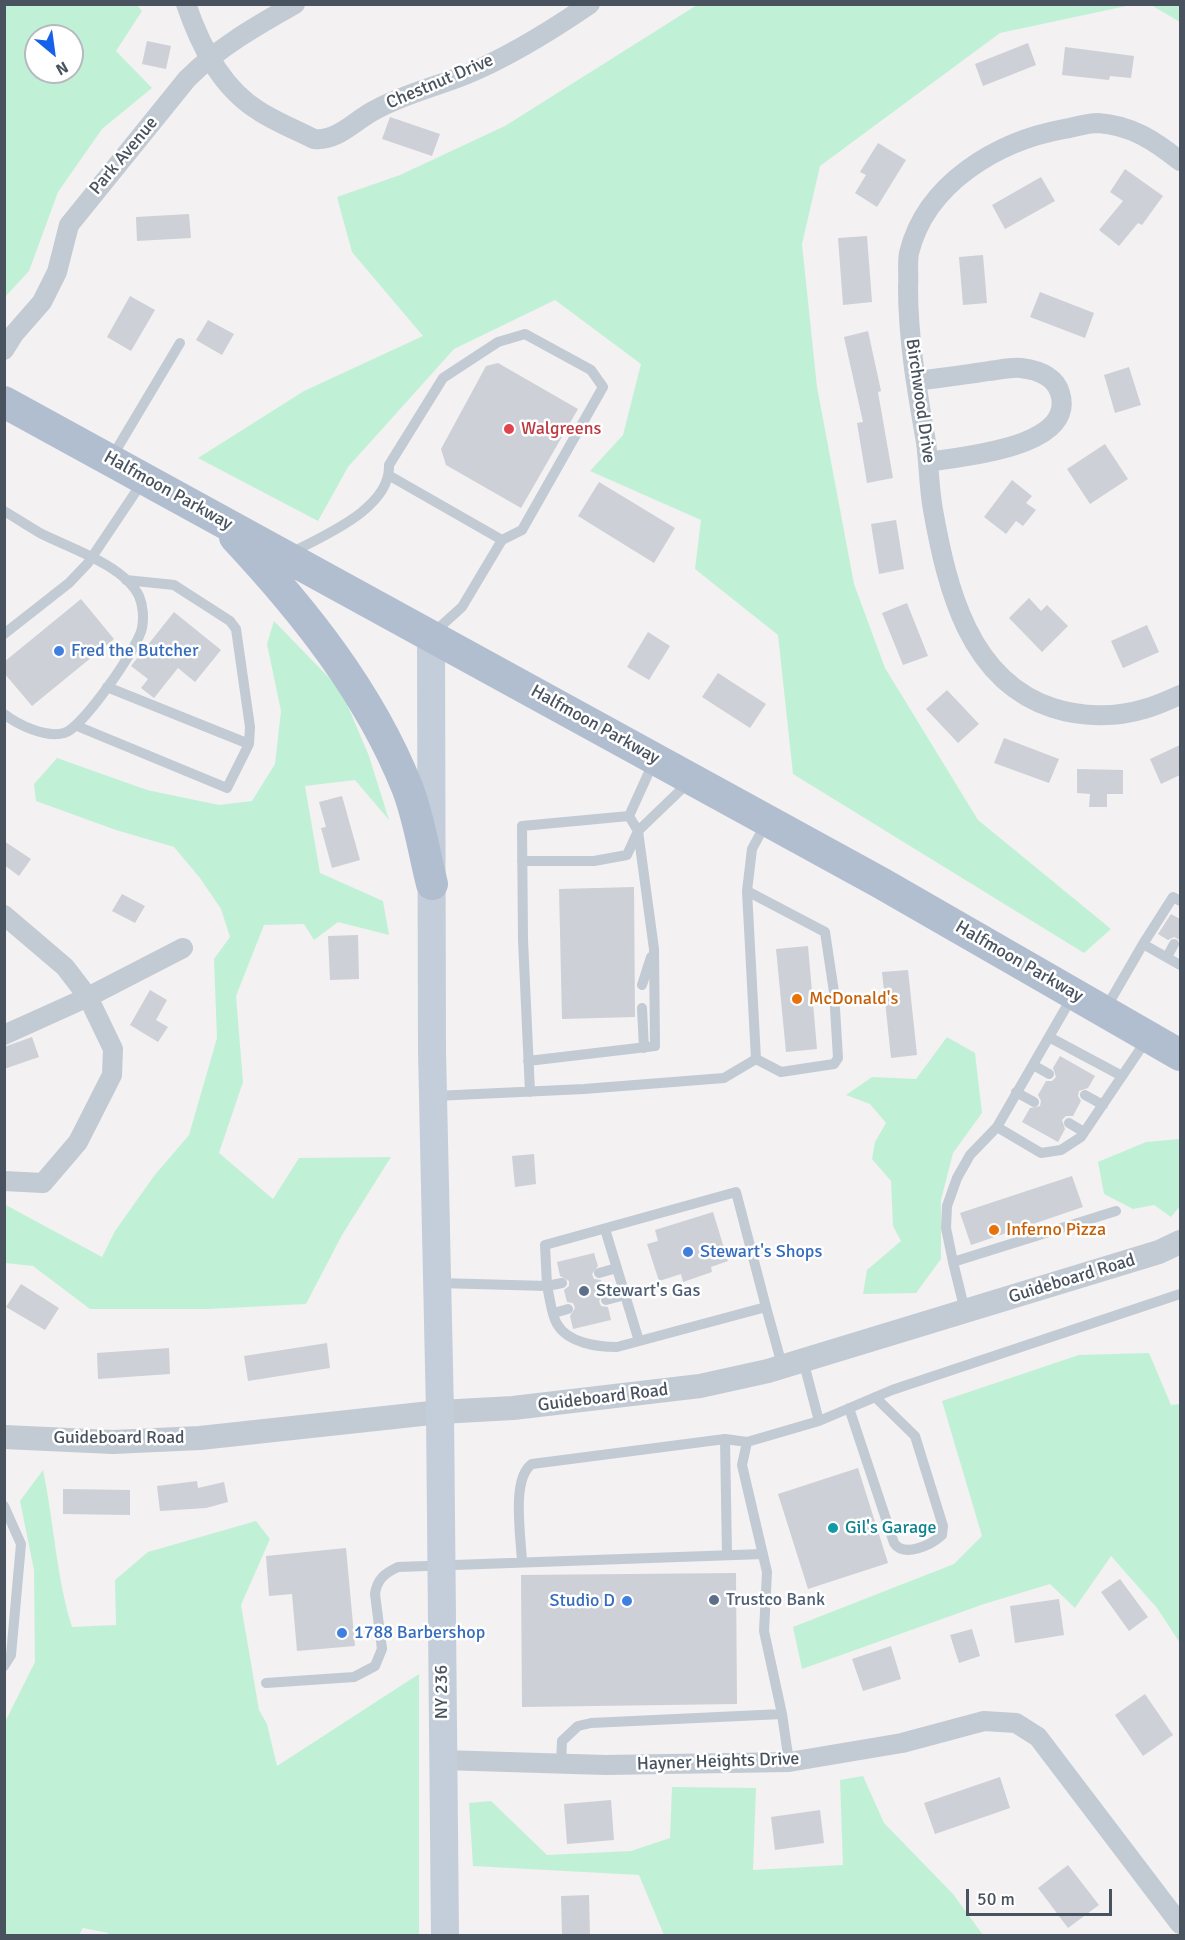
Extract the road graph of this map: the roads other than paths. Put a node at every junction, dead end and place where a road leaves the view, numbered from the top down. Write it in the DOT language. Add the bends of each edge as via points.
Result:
graph roads {
  1 [pos="186,4"];
  2 [pos="295,4"];
  3 [pos="590,4"];
  4 [pos="208,58"];
  5 [pos="1180,161"];
  6 [pos="180,343"];
  7 [pos="4,350"];
  8 [pos="916,381"];
  9 [pos="4,402"];
  10 [pos="110,459"];
  11 [pos="929,462"];
  12 [pos="390,476"];
  13 [pos="145,478"];
  14 [pos="4,511"];
  15 [pos="216,517"];
  16 [pos="502,540"];
  17 [pos="287,556"];
  18 [pos="92,557"];
  19 [pos="126,580"];
  20 [pos="4,634"];
  21 [pos="431,634"];
  22 [pos="107,687"];
  23 [pos="1180,695"];
  24 [pos="4,714"];
  25 [pos="77,726"];
  26 [pos="249,744"];
  27 [pos="656,758"];
  28 [pos="693,779"];
  29 [pos="629,816"];
  30 [pos="768,820"];
  31 [pos="638,831"];
  32 [pos="522,861"];
  33 [pos="432,884"];
  34 [pos="747,891"];
  35 [pos="1180,901"];
  36 [pos="4,915"];
  37 [pos="1143,944"];
  38 [pos="1174,944"];
  39 [pos="183,948"];
  40 [pos="654,949"];
  41 [pos="1167,957"];
  42 [pos="1180,964"];
  43 [pos="642,986"];
  44 [pos="1074,994"];
  45 [pos="88,997"];
  46 [pos="642,1008"];
  47 [pos="1104,1012"];
  48 [pos="4,1035"];
  49 [pos="1049,1037"];
  50 [pos="1148,1037"];
  51 [pos="644,1048"];
  52 [pos="1180,1055"];
  53 [pos="756,1059"];
  54 [pos="528,1061"];
  55 [pos="1033,1065"];
  56 [pos="1050,1074"];
  57 [pos="1122,1076"];
  58 [pos="530,1092"];
  59 [pos="1016,1092"];
  60 [pos="1085,1095"];
  61 [pos="433,1096"];
  62 [pos="1034,1102"];
  63 [pos="1102,1105"];
  64 [pos="1069,1123"];
  65 [pos="997,1127"];
  66 [pos="1084,1132"];
  67 [pos="4,1181"];
  68 [pos="1116,1211"];
  69 [pos="605,1228"];
  70 [pos="1180,1242"];
  71 [pos="953,1262"];
  72 [pos="617,1268"];
  73 [pos="599,1273"];
  74 [pos="562,1282"];
  75 [pos="438,1283"];
  76 [pos="548,1286"];
  77 [pos="1180,1294"];
  78 [pos="625,1295"];
  79 [pos="606,1300"];
  80 [pos="766,1307"];
  81 [pos="568,1309"];
  82 [pos="965,1311"];
  83 [pos="554,1313"];
  84 [pos="639,1341"];
  85 [pos="793,1363"];
  86 [pos="875,1397"];
  87 [pos="849,1408"];
  88 [pos="440,1412"];
  89 [pos="819,1421"];
  90 [pos="4,1437"];
  91 [pos="725,1439"];
  92 [pos="747,1442"];
  93 [pos="4,1506"];
  94 [pos="764,1554"];
  95 [pos="727,1555"];
  96 [pos="522,1562"];
  97 [pos="441,1564"];
  98 [pos="4,1666"];
  99 [pos="266,1683"];
  100 [pos="782,1714"];
  101 [pos="442,1760"];
  102 [pos="789,1762"];
  103 [pos="561,1764"];
  104 [pos="1180,1924"];
  105 [pos="445,1935"];
  1 -- 4 [label="street"];
  2 -- 4 [label="street, Park Avenue"];
  3 -- 4 [label="street, Chestnut Drive" via="556,27 467,74 409,94 320,140 258,111"];
  4 -- 7 [label="street, Park Avenue" via="69,225 57,272 42,302"];
  5 -- 8 [label="street, Birchwood Drive" via="1148,136 1097,123 1041,133 998,150 959,173 917,231 909,255 908,316"];
  6 -- 10 [label="lane"];
  8 -- 11 [label="street, Birchwood Drive"];
  8 -- 11 [label="street" via="1019,368 1042,373 1053,380 1061,394 1056,422 1020,445"];
  9 -- 10 [label="main road, Halfmoon Parkway"];
  10 -- 13 [label="main road, Halfmoon Parkway"];
  11 -- 23 [label="street, Birchwood Drive" via="933,509 962,617 979,652 1011,688 1035,702 1075,715 1143,710"];
  12 -- 16 [label="lane"];
  12 -- 16 [label="lane" via="389,465 443,378 498,342 525,334 591,370 603,387 522,530"];
  12 -- 17 [label="lane" via="372,504"];
  13 -- 15 [label="main road, Halfmoon Parkway"];
  13 -- 18 [label="lane"];
  14 -- 18 [label="lane"];
  15 -- 17 [label="main road, Halfmoon Parkway"];
  15 -- 33 [label="main road" via="303,612 379,728 408,788"];
  16 -- 21 [label="lane" via="462,607"];
  17 -- 21 [label="main road, Halfmoon Parkway"];
  18 -- 19 [label="lane"];
  18 -- 20 [label="lane" via="69,582"];
  19 -- 22 [label="lane" via="139,595 143,627"];
  19 -- 26 [label="lane" via="174,585 230,621 236,629"];
  21 -- 27 [label="main road, Halfmoon Parkway"];
  21 -- 33 [label="main road, NY 236"];
  22 -- 25 [label="lane"];
  22 -- 26 [label="lane"];
  24 -- 25 [label="lane" via="24,726 54,734"];
  25 -- 26 [label="lane" via="227,788"];
  27 -- 28 [label="main road, Halfmoon Parkway"];
  27 -- 29 [label="lane"];
  28 -- 30 [label="main road, Halfmoon Parkway"];
  28 -- 31 [label="lane"];
  29 -- 31 [label="lane"];
  29 -- 32 [label="lane" via="522,826"];
  30 -- 34 [label="lane" via="753,849"];
  30 -- 44 [label="main road, Halfmoon Parkway"];
  31 -- 32 [label="lane" via="627,855 594,861"];
  31 -- 40 [label="lane"];
  32 -- 54 [label="lane"];
  33 -- 61 [label="main road, NY 236"];
  34 -- 53 [label="lane"];
  34 -- 53 [label="lane" via="825,932 838,1058 834,1064 781,1072"];
  35 -- 37 [label="lane" via="1173,897"];
  36 -- 45 [label="street" via="65,968"];
  37 -- 41 [label="lane"];
  37 -- 47 [label="lane"];
  38 -- 41 [label="lane"];
  39 -- 45 [label="street"];
  40 -- 43 [label="lane"];
  40 -- 51 [label="lane" via="655,1046"];
  41 -- 42 [label="lane"];
  44 -- 47 [label="main road, Halfmoon Parkway"];
  44 -- 49 [label="lane"];
  45 -- 48 [label="street"];
  45 -- 67 [label="street" via="113,1049 112,1075 78,1142 43,1182"];
  46 -- 51 [label="lane"];
  47 -- 50 [label="main road, Halfmoon Parkway"];
  49 -- 55 [label="lane"];
  49 -- 57 [label="lane"];
  50 -- 52 [label="main road, Halfmoon Parkway"];
  50 -- 57 [label="lane"];
  51 -- 54 [label="lane"];
  53 -- 58 [label="lane" via="723,1078"];
  54 -- 58 [label="lane"];
  55 -- 56 [label="lane"];
  55 -- 59 [label="lane"];
  57 -- 63 [label="lane"];
  58 -- 61 [label="lane"];
  59 -- 62 [label="lane"];
  59 -- 65 [label="lane"];
  60 -- 63 [label="lane"];
  61 -- 75 [label="main road, NY 236"];
  63 -- 66 [label="lane"];
  64 -- 66 [label="lane"];
  65 -- 66 [label="lane" via="1041,1153 1061,1150"];
  65 -- 71 [label="lane" via="970,1155 947,1206 946,1228"];
  68 -- 71 [label="lane"];
  69 -- 72 [label="lane"];
  69 -- 76 [label="lane" via="545,1245"];
  69 -- 80 [label="lane" via="736,1192"];
  70 -- 82 [label="street, Guideboard Road" via="1159,1252"];
  71 -- 82 [label="lane"];
  72 -- 73 [label="lane"];
  72 -- 78 [label="lane"];
  74 -- 76 [label="lane"];
  75 -- 76 [label="lane"];
  75 -- 88 [label="main road, NY 236"];
  76 -- 83 [label="lane"];
  77 -- 86 [label="lane"];
  78 -- 79 [label="lane"];
  78 -- 84 [label="lane"];
  80 -- 84 [label="lane"];
  80 -- 85 [label="lane"];
  81 -- 83 [label="lane"];
  82 -- 85 [label="street, Guideboard Road"];
  83 -- 84 [label="lane" via="556,1323 566,1334 600,1347"];
  85 -- 88 [label="street, Guideboard Road" via="700,1386 513,1408"];
  85 -- 89 [label="lane"];
  86 -- 87 [label="lane"];
  86 -- 87 [label="lane" via="918,1443 943,1526 942,1535 934,1541 909,1551 894,1543"];
  87 -- 89 [label="lane"];
  88 -- 90 [label="street, Guideboard Road" via="200,1438 113,1442"];
  88 -- 97 [label="main road, NY 236 / NY 236"];
  89 -- 92 [label="lane"];
  91 -- 92 [label="lane"];
  91 -- 95 [label="lane"];
  91 -- 96 [label="lane" via="532,1464 525,1469 519,1484"];
  92 -- 94 [label="lane" via="742,1464"];
  93 -- 98 [label="lane" via="21,1544 11,1655"];
  94 -- 95 [label="lane"];
  94 -- 100 [label="lane" via="764,1631"];
  95 -- 96 [label="lane"];
  96 -- 97 [label="lane"];
  97 -- 99 [label="lane" via="398,1567 381,1578 375,1594 381,1657 362,1676"];
  97 -- 101 [label="main road, NY 236 / NY 236"];
  100 -- 102 [label="lane"];
  100 -- 103 [label="lane" via="591,1723 578,1726 562,1741"];
  101 -- 103 [label="street, Hayner Heights Drive"];
  101 -- 105 [label="main road, NY 236 / NY 236"];
  102 -- 103 [label="street, Hayner Heights Drive"];
  102 -- 104 [label="street, Hayner Heights Drive" via="902,1743 984,1721 1016,1723 1038,1737"];
}
